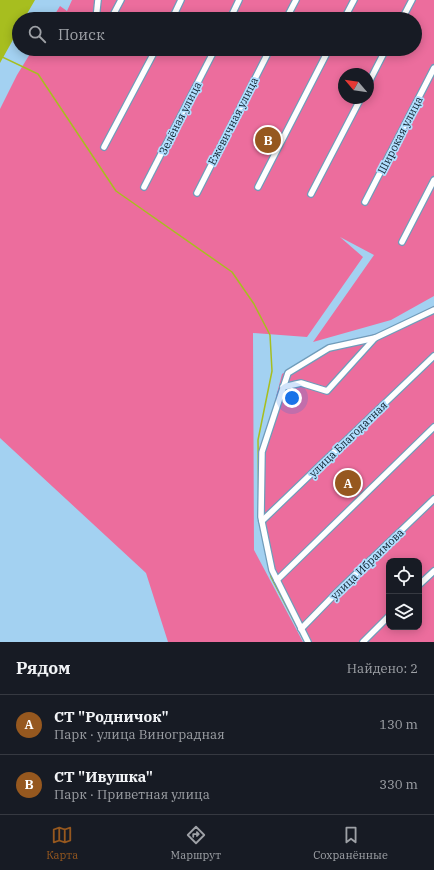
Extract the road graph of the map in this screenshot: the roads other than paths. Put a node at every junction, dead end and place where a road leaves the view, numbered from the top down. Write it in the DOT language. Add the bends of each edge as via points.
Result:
graph roads {
  1 [pos="98,0"];
  2 [pos="122,0"];
  3 [pos="181,0"];
  4 [pos="240,0"];
  5 [pos="296,0"];
  6 [pos="354,0"];
  7 [pos="412,0"];
  8 [pos="97,12"];
  9 [pos="115,12"];
  10 [pos="175,12"];
  11 [pos="234,12"];
  12 [pos="290,12"];
  13 [pos="348,12"];
  14 [pos="406,12"];
  15 [pos="152,56"];
  16 [pos="211,56"];
  17 [pos="266,56"];
  18 [pos="325,56"];
  19 [pos="382,56"];
  20 [pos="434,68"];
  21 [pos="374,72"];
  22 [pos="358,104"];
  23 [pos="104,147"];
  24 [pos="434,180"];
  25 [pos="144,187"];
  26 [pos="258,187"];
  27 [pos="197,193"];
  28 [pos="311,194"];
  29 [pos="366,202"];
  30 [pos="402,242"];
  31 [pos="434,310"];
  32 [pos="375,338"];
  33 [pos="434,356"];
  34 [pos="283,388"];
  35 [pos="434,427"];
  36 [pos="434,499"];
  37 [pos="262,521"];
  38 [pos="434,571"];
  39 [pos="277,580"];
  40 [pos="422,583"];
  41 [pos="386,619"];
  42 [pos="301,629"];
  43 [pos="308,642"];
  44 [pos="364,642"];
  1 -- 8 [label="street"];
  2 -- 9 [label="street"];
  3 -- 10 [label="street"];
  4 -- 11 [label="street"];
  5 -- 12 [label="street"];
  6 -- 13 [label="street"];
  7 -- 14 [label="street"];
  15 -- 23 [label="street"];
  16 -- 25 [label="street, Зелёная улица"];
  17 -- 27 [label="street, Ежевичная улица"];
  18 -- 26 [label="street"];
  19 -- 21 [label="street"];
  20 -- 29 [label="street, Широкая улица"];
  22 -- 28 [label="street"];
  24 -- 30 [label="street"];
  31 -- 32 [label="street"];
  32 -- 34 [label="street" via="329,348 288,373"];
  32 -- 34 [label="street" via="327,391 301,383"];
  33 -- 37 [label="street, улица Благодатная"];
  34 -- 37 [label="street" via="262,452"];
  35 -- 39 [label="street"];
  36 -- 42 [label="street, улица Ибраимова"];
  37 -- 39 [label="street" via="272,570"];
  38 -- 40 [label="street"];
  39 -- 42 [label="street"];
  41 -- 44 [label="street"];
  42 -- 43 [label="street"];
}
